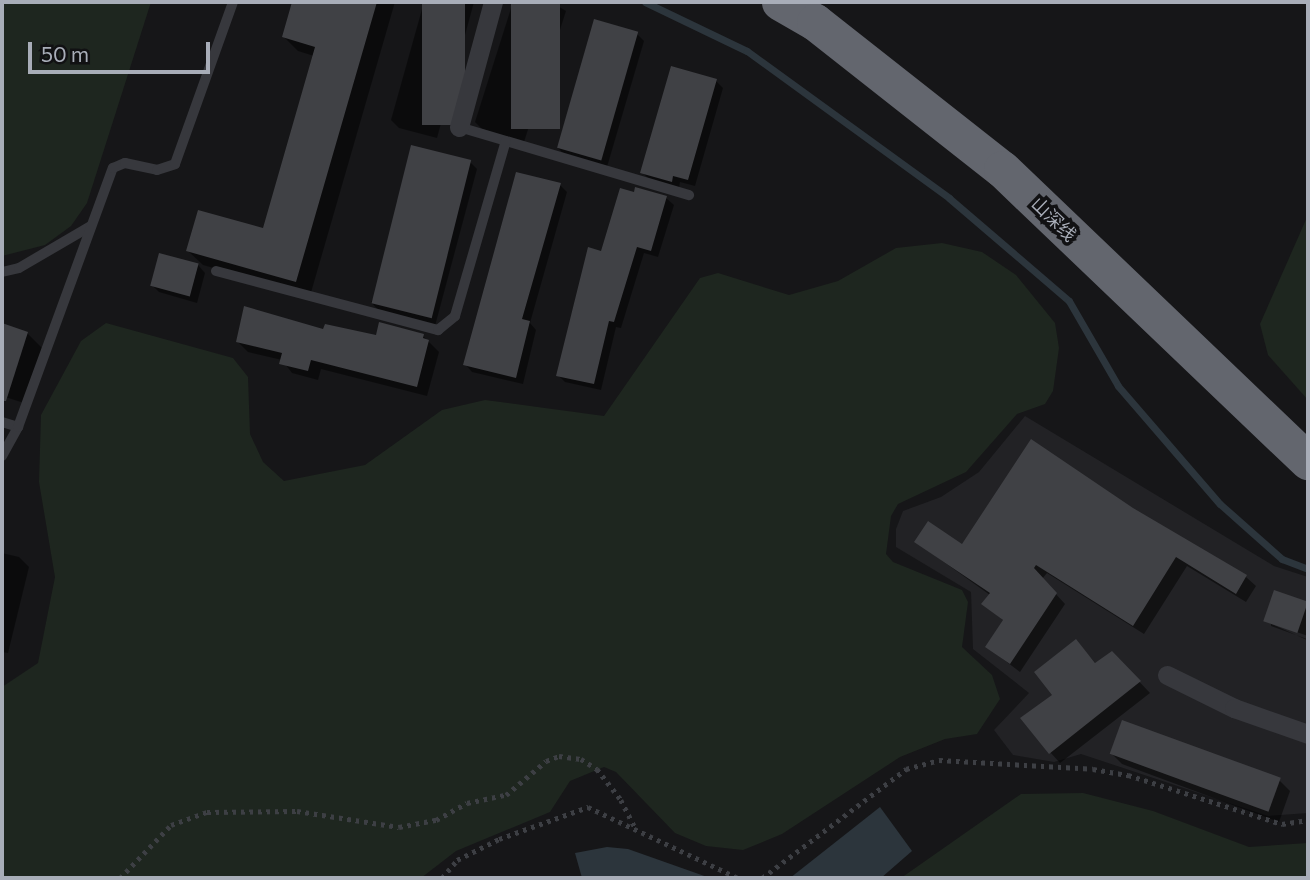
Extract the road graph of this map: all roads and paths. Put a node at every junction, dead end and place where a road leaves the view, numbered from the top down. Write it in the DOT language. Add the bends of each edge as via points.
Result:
graph roads {
  1 [pos="233,2"];
  2 [pos="493,2"];
  3 [pos="780,2"];
  4 [pos="459,127"];
  5 [pos="506,141"];
  6 [pos="689,195"];
  7 [pos="92,225"];
  8 [pos="216,271"];
  9 [pos="2,272"];
  10 [pos="2,422"];
  11 [pos="18,428"];
  12 [pos="2,456"];
  13 [pos="1308,461"];
  14 [pos="1167,675"];
  15 [pos="1308,734"];
  16 [pos="1308,820"];
  17 [pos="635,828"];
  18 [pos="120,878"];
  19 [pos="442,878"];
  20 [pos="738,878"];
  21 [pos="762,878"];
  1 -- 7 [label="lane" via="175,164 157,170 125,163 113,168"];
  2 -- 4 [label="street"];
  3 -- 13 [label="highway, 山深线" via="816,22 1002,169"];
  4 -- 5 [label="lane"];
  5 -- 6 [label="lane"];
  5 -- 8 [label="lane" via="455,316 438,330"];
  7 -- 9 [label="lane" via="19,268"];
  7 -- 11 [label="lane"];
  10 -- 11 [label="lane"];
  11 -- 12 [label="lane"];
  14 -- 15 [label="street" via="1234,708"];
  16 -- 21 [label="path" via="1282,824 1128,775 1093,769 939,760 906,769"];
  17 -- 18 [label="path" via="597,769 580,759 559,756 546,761 506,795 467,803 436,820 399,827 297,811 207,812 171,825"];
  17 -- 19 [label="path" via="588,807 499,839 457,860"];
  17 -- 20 [label="path"];
}
